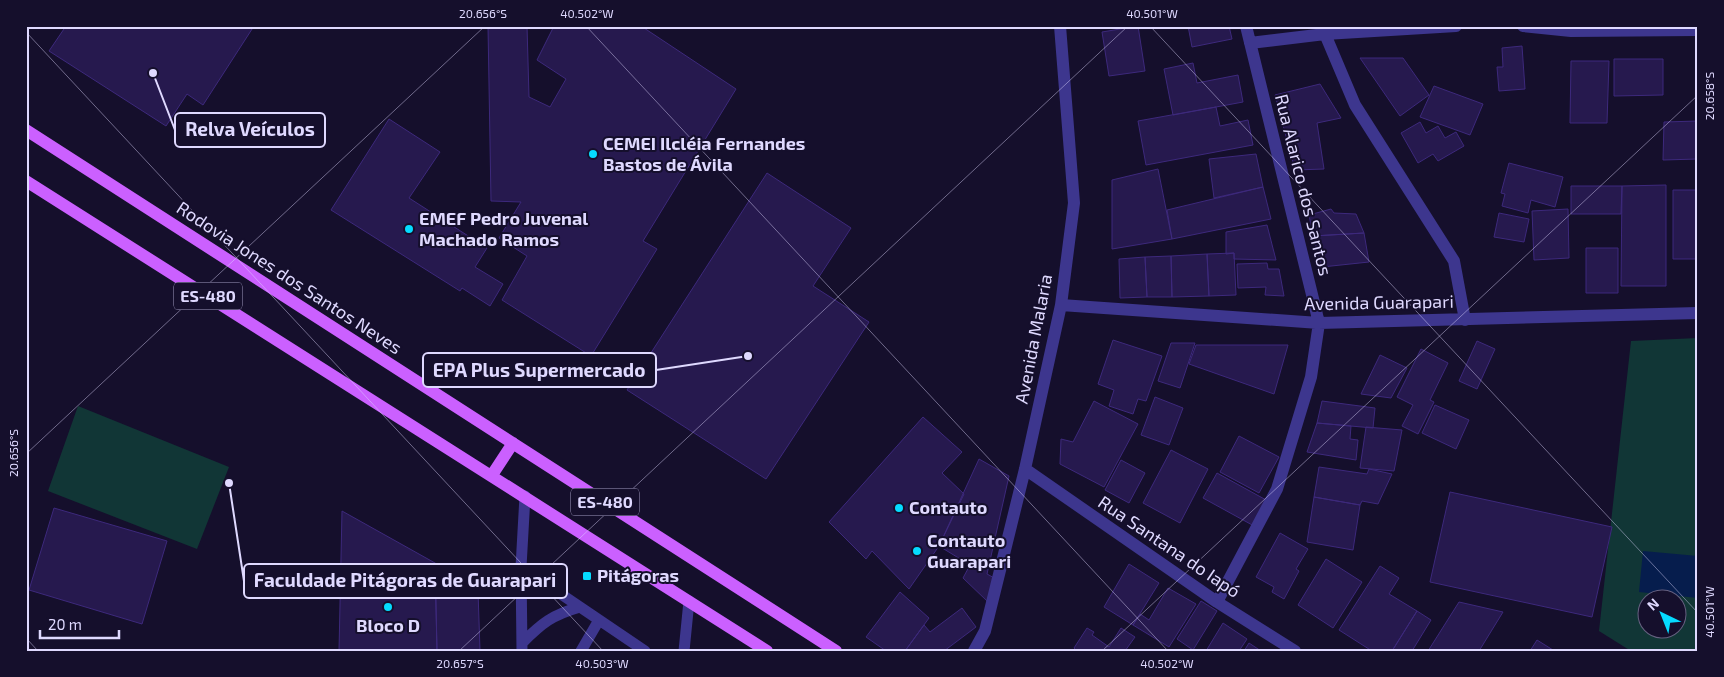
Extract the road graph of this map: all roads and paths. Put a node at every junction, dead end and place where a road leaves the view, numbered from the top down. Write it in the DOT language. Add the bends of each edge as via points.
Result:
graph roads {
  1 [pos="1060,26"];
  2 [pos="1246,26"];
  3 [pos="1456,26"];
  4 [pos="1523,26"];
  5 [pos="1402,28"];
  6 [pos="1572,28"];
  7 [pos="1698,30"];
  8 [pos="1325,34"];
  9 [pos="1250,43"];
  10 [pos="26,130"];
  11 [pos="26,181"];
  12 [pos="1062,304"];
  13 [pos="1698,313"];
  14 [pos="1465,320"];
  15 [pos="1319,324"];
  16 [pos="513,443"];
  17 [pos="1025,469"];
  18 [pos="492,475"];
  19 [pos="525,496"];
  20 [pos="521,567"];
  21 [pos="689,601"];
  22 [pos="1217,602"];
  23 [pos="580,606"];
  24 [pos="599,620"];
  25 [pos="522,647"];
  26 [pos="581,651"];
  27 [pos="645,651"];
  28 [pos="684,651"];
  29 [pos="767,651"];
  30 [pos="836,651"];
  31 [pos="974,651"];
  32 [pos="1295,651"];
  1 -- 12 [label="street, Avenida Malaria" via="1074,202"];
  2 -- 9 [label="street, Rua Alarico dos Santos"];
  3 -- 5 [label="street"];
  4 -- 6 [label="street"];
  5 -- 8 [label="street"];
  6 -- 7 [label="street"];
  8 -- 9 [label="street"];
  8 -- 14 [label="street" via="1355,105 1454,261"];
  9 -- 15 [label="street, Rua Alarico dos Santos"];
  10 -- 16 [label="main road, Rodovia Jones dos Santos Neves / ES-480"];
  11 -- 18 [label="main road, ES-480"];
  12 -- 15 [label="street, Avenida Guarapari"];
  12 -- 17 [label="street, Avenida Malaria"];
  13 -- 14 [label="street, Avenida Guarapari"];
  14 -- 15 [label="street, Avenida Guarapari"];
  15 -- 22 [label="street, Rua Alarico dos Santos" via="1311,377 1277,489"];
  16 -- 18 [label="main road"];
  16 -- 30 [label="main road, Rodovia Jones dos Santos Neves / ES-480"];
  17 -- 22 [label="street, Rua Santana do Iapó"];
  17 -- 31 [label="street, Avenida Malaria" via="985,631"];
  18 -- 19 [label="main road, ES-480"];
  19 -- 20 [label="lane"];
  19 -- 21 [label="main road, ES-480"];
  20 -- 23 [label="lane"];
  20 -- 25 [label="lane"];
  21 -- 28 [label="lane"];
  21 -- 29 [label="main road, ES-480"];
  22 -- 32 [label="street, Rua Santana do Iapó"];
  23 -- 24 [label="lane"];
  23 -- 25 [label="lane" via="540,624"];
  24 -- 26 [label="lane"];
  24 -- 27 [label="lane"];
}
